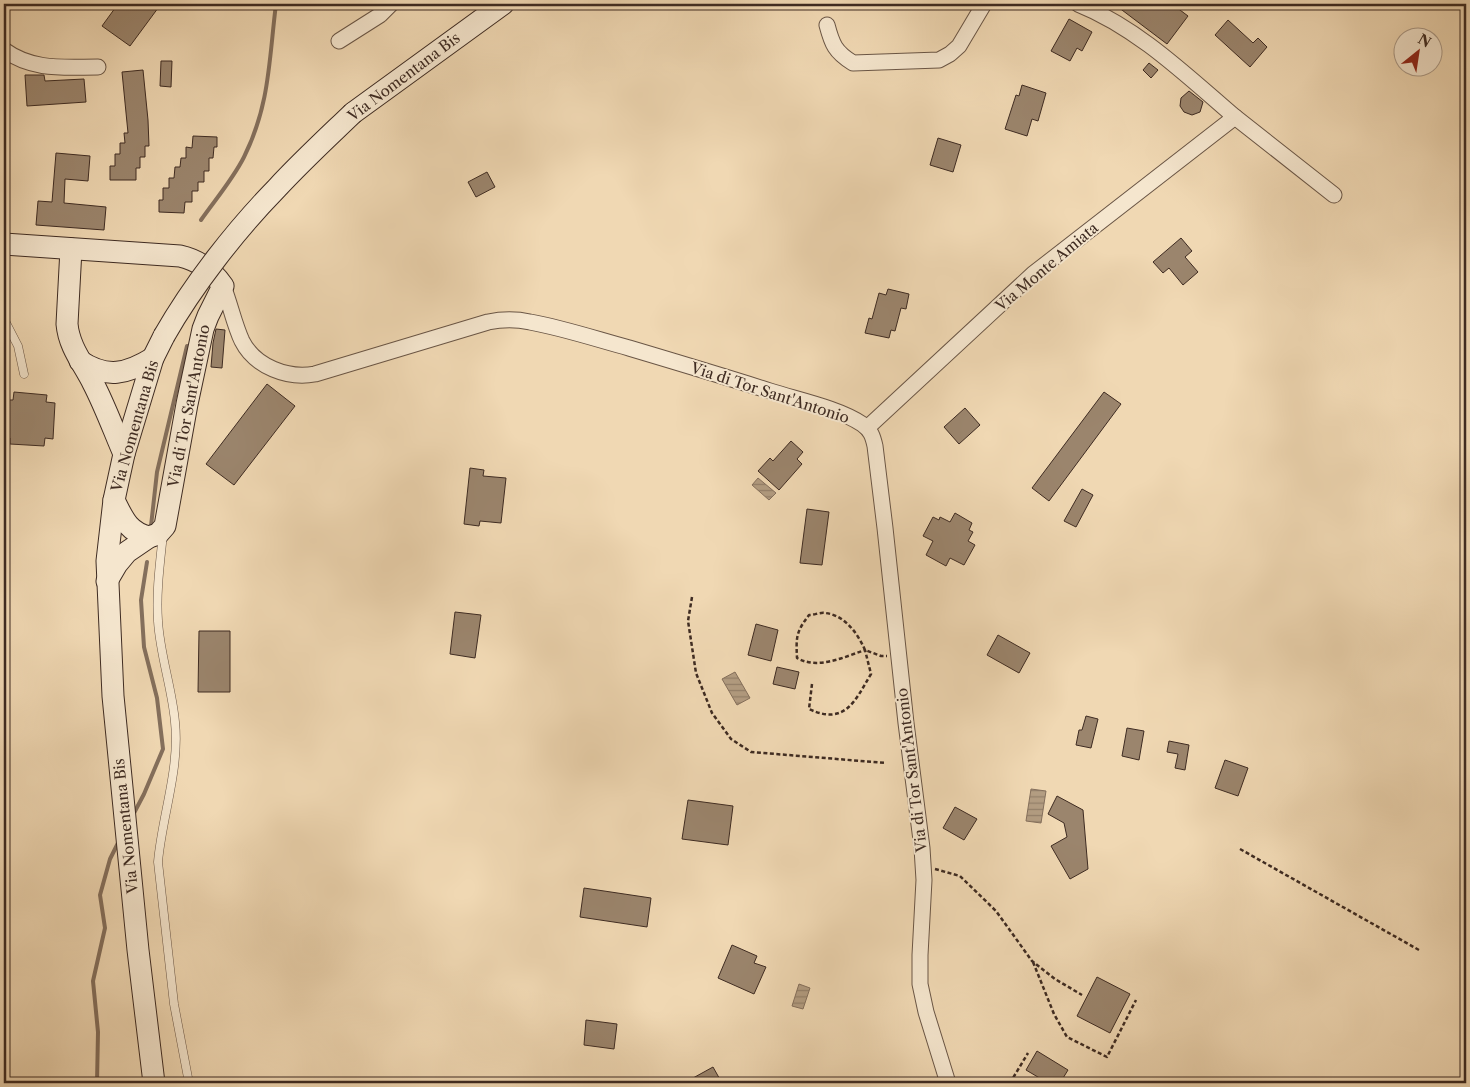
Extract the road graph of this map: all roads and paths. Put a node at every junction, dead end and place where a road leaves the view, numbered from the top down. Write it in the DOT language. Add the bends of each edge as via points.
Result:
graph roads {
  1 [pos="390,4"];
  2 [pos="503,4"];
  3 [pos="984,4"];
  4 [pos="1078,4"];
  5 [pos="827,25"];
  6 [pos="339,41"];
  7 [pos="4,50"];
  8 [pos="98,67"];
  9 [pos="1235,117"];
  10 [pos="1334,195"];
  11 [pos="4,244"];
  12 [pos="71,249"];
  13 [pos="223,286"];
  14 [pos="4,319"];
  15 [pos="153,358"];
  16 [pos="80,361"];
  17 [pos="24,374"];
  18 [pos="868,428"];
  19 [pos="124,454"];
  20 [pos="114,500"];
  21 [pos="156,533"];
  22 [pos="107,581"];
  23 [pos="692,597"];
  24 [pos="865,650"];
  25 [pos="898,654"];
  26 [pos="812,684"];
  27 [pos="886,763"];
  28 [pos="1240,849"];
  29 [pos="934,868"];
  30 [pos="1419,950"];
  31 [pos="1032,961"];
  32 [pos="1082,995"];
  33 [pos="1136,1000"];
  34 [pos="1028,1053"];
  35 [pos="1075,1080"];
  36 [pos="154,1083"];
  37 [pos="189,1083"];
  38 [pos="948,1083"];
  39 [pos="1010,1083"];
  40 [pos="1073,1083"];
  1 -- 6 [label="street" via="380,16"];
  2 -- 15 [label="main road, Via Nomentana Bis, bridge" via="353,113 275,189 224,249 185,303"];
  3 -- 5 [label="street" via="958,46 939,60 853,63 832,44"];
  4 -- 9 [label="street" via="1112,21 1148,45"];
  7 -- 8 [label="street" via="36,66"];
  9 -- 10 [label="street"];
  9 -- 18 [label="street, Via Monte Amiata" via="1034,274"];
  11 -- 12 [label="main road, Via di Tor Sant'Antonio"];
  12 -- 13 [label="main road, Via di Tor Sant'Antonio" via="187,258 204,266"];
  12 -- 16 [label="main road" via="67,324 71,344"];
  13 -- 18 [label="street, Via di Tor Sant'Antonio" via="242,341 248,349 265,364 291,375 315,374 488,322 517,320 725,377 845,415"];
  13 -- 21 [label="main road, Via di Tor Sant'Antonio" via="203,329 168,517"];
  14 -- 17 [label="lane" via="18,346"];
  15 -- 16 [label="main road" via="132,369 112,373 102,372"];
  15 -- 19 [label="main road, Via Nomentana Bis"];
  16 -- 19 [label="main road"];
  18 -- 25 [label="street, Via di Tor Sant'Antonio" via="875,446"];
  19 -- 20 [label="main road, Via Nomentana Bis"];
  20 -- 21 [label="main road" via="136,533"];
  20 -- 22 [label="main road, Via Nomentana Bis"];
  21 -- 22 [label="main road" via="122,558"];
  21 -- 37 [label="lane" via="158,621 175,724 174,766 158,862 174,1004"];
  22 -- 36 [label="main road, Via Nomentana Bis" via="113,696"];
  23 -- 27 [label="path" via="688,621 696,673 712,712 731,739 750,752"];
  24 -- 24 [label="path" via="859,637 842,619 825,612 810,615 799,628 797,658 801,660 834,661"];
  24 -- 25 [label="path" via="882,656"];
  24 -- 26 [label="path" via="871,674 850,708 822,715 809,709"];
  25 -- 38 [label="street, Via di Tor Sant'Antonio" via="923,864 920,984"];
  28 -- 30 [label="path"];
  29 -- 31 [label="path" via="960,876 974,888 996,911"];
  31 -- 32 [label="path"];
  31 -- 33 [label="path" via="1067,1037 1107,1057"];
  34 -- 39 [label="path"];
  35 -- 40 [label="path"];
}
